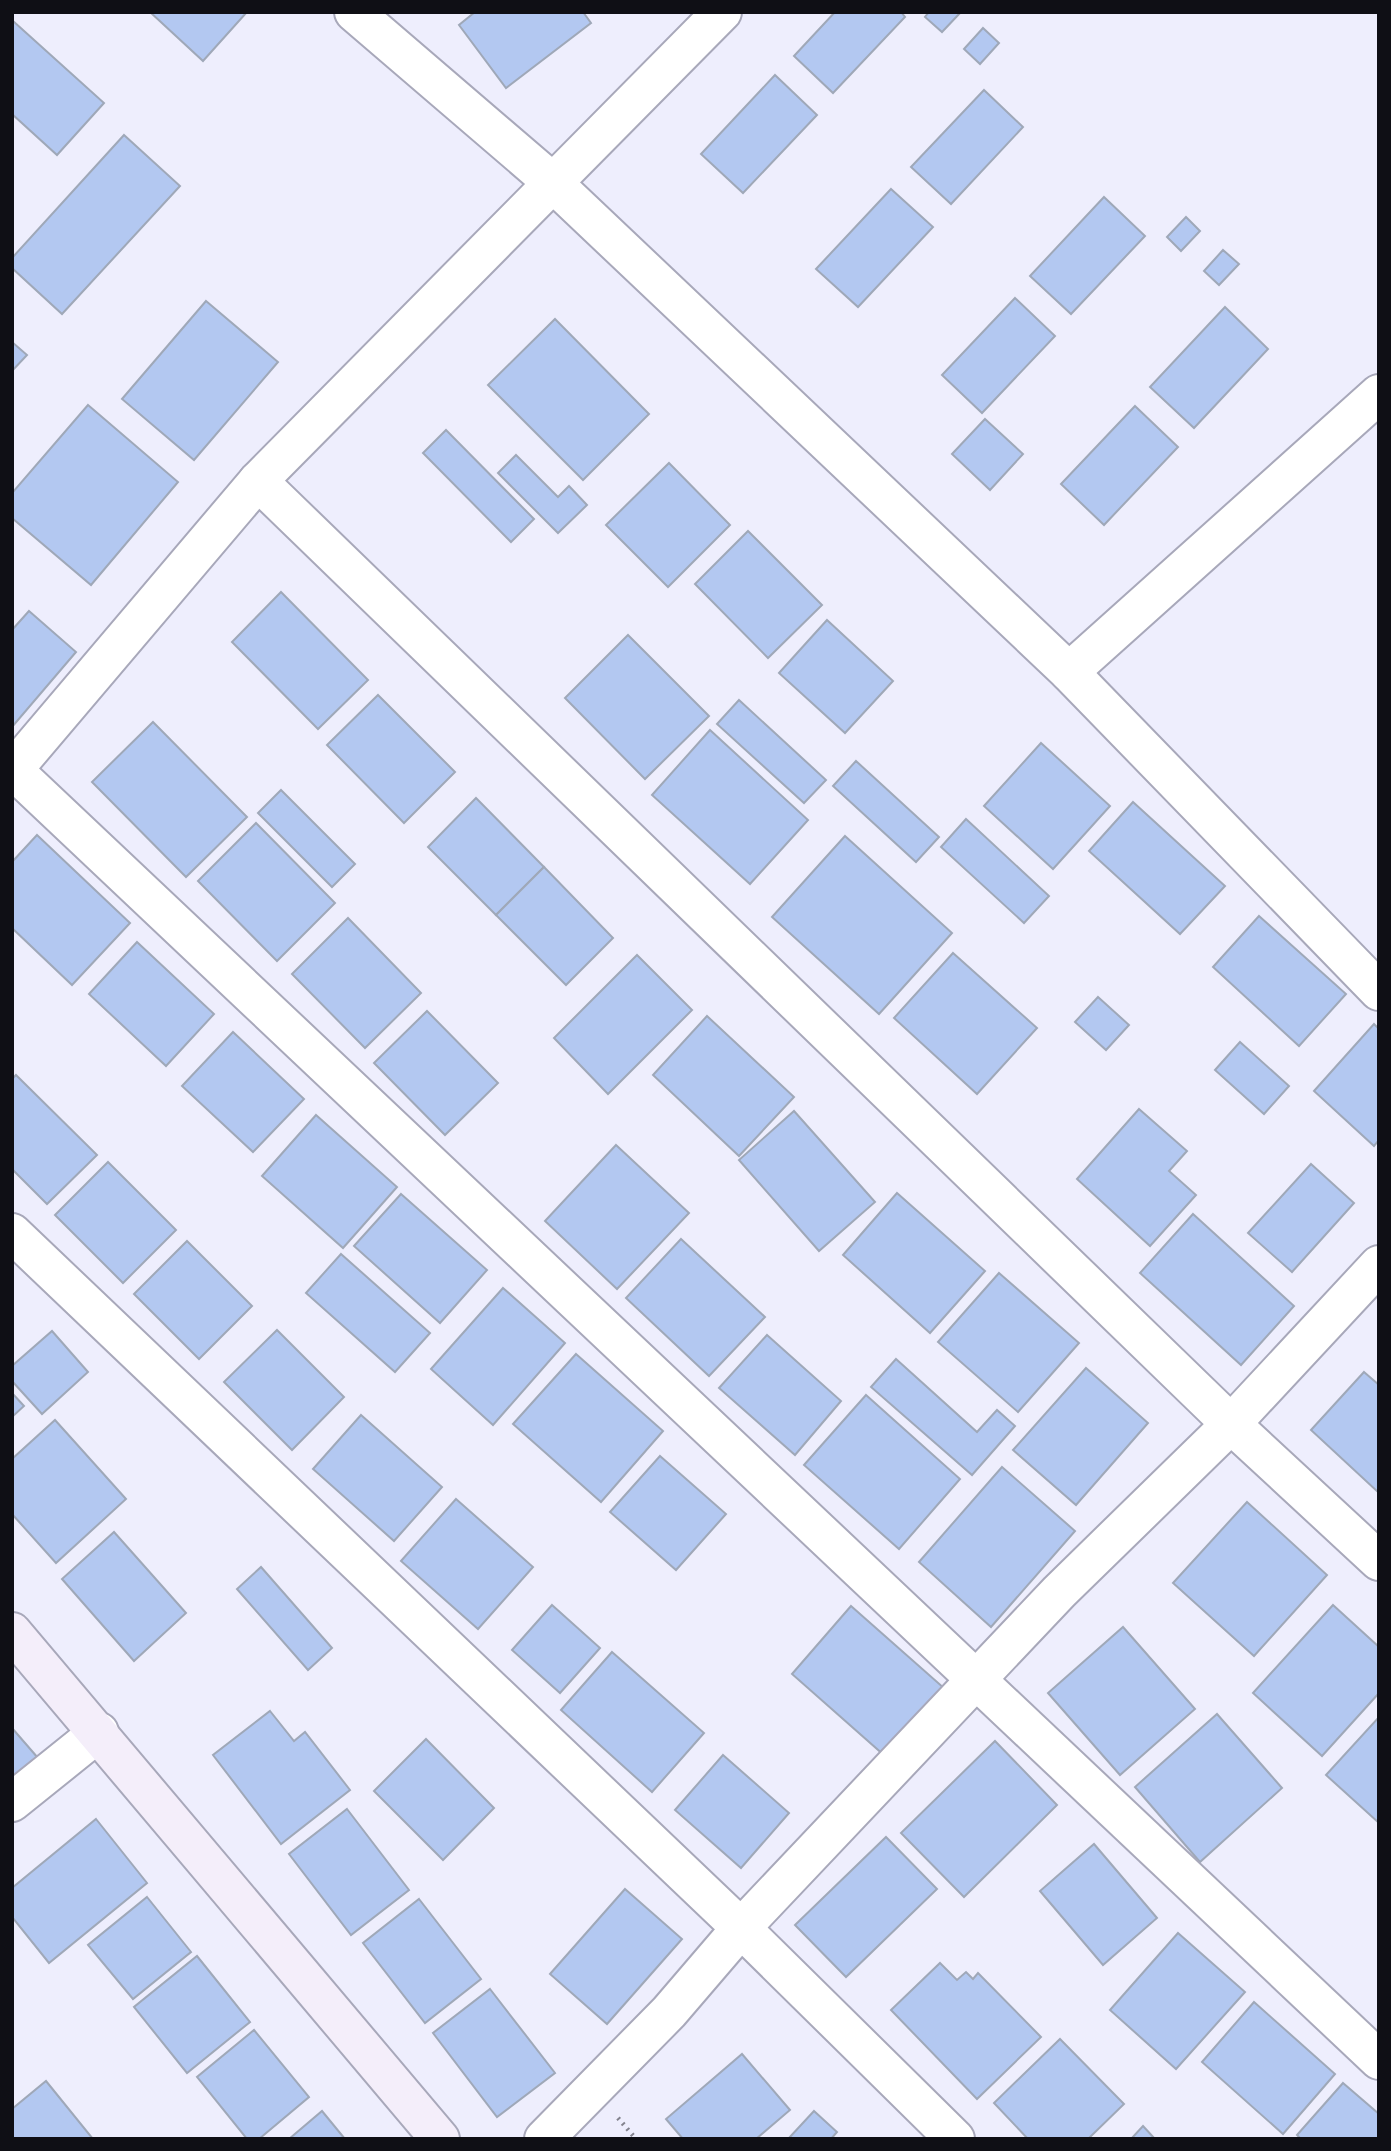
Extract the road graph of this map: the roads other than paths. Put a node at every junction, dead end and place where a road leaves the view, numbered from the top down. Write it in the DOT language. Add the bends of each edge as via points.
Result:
graph roads {
  1 [pos="354,12"];
  2 [pos="722,12"];
  3 [pos="552,182"];
  4 [pos="1379,394"];
  5 [pos="258,481"];
  6 [pos="1069,672"];
  7 [pos="12,771"];
  8 [pos="1379,990"];
  9 [pos="12,1233"];
  10 [pos="1379,1265"];
  11 [pos="1231,1424"];
  12 [pos="1379,1561"];
  13 [pos="12,1632"];
  14 [pos="976,1680"];
  15 [pos="99,1732"];
  16 [pos="12,1802"];
  17 [pos="741,1928"];
  18 [pos="1379,2060"];
  19 [pos="426,2134"];
  20 [pos="544,2139"];
  21 [pos="955,2139"];
  1 -- 3 [label="street"];
  2 -- 3 [label="street"];
  3 -- 5 [label="street"];
  3 -- 6 [label="street"];
  4 -- 6 [label="street"];
  5 -- 7 [label="street"];
  5 -- 11 [label="street"];
  6 -- 8 [label="street"];
  7 -- 14 [label="street"];
  9 -- 17 [label="street"];
  10 -- 11 [label="street"];
  11 -- 12 [label="street"];
  11 -- 14 [label="street"];
  13 -- 15 [label="street"];
  14 -- 17 [label="street"];
  14 -- 18 [label="street"];
  15 -- 16 [label="street"];
  15 -- 19 [label="street"];
  17 -- 20 [label="street" via="669,2012"];
  17 -- 21 [label="street"];
}
